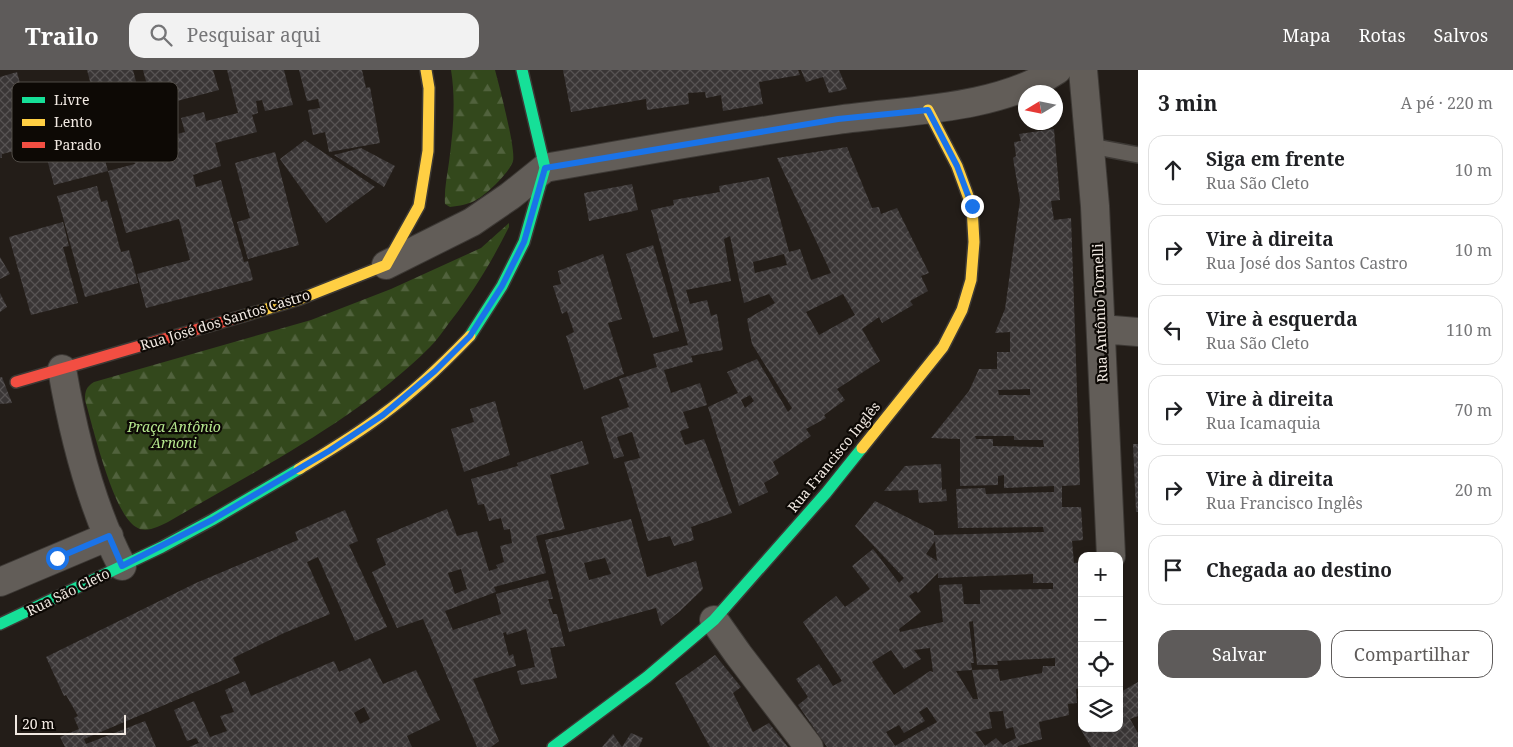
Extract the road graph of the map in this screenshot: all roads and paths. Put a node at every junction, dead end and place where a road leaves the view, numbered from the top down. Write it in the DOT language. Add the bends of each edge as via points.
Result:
graph roads {
  1 [pos="426,70"];
  2 [pos="522,70"];
  3 [pos="1057,70"];
  4 [pos="1083,70"];
  5 [pos="928,110"];
  6 [pos="1091,146"];
  7 [pos="1138,155"];
  8 [pos="545,168"];
  9 [pos="386,265"];
  10 [pos="1101,329"];
  11 [pos="1138,332"];
  12 [pos="62,369"];
  13 [pos="16,382"];
  14 [pos="109,536"];
  15 [pos="1111,552"];
  16 [pos="122,566"];
  17 [pos="0,582"];
  18 [pos="714,620"];
  19 [pos="0,624"];
  20 [pos="553,747"];
  21 [pos="809,747"];
  1 -- 9 [label="street" via="429,88 428,151 419,206"];
  2 -- 8 [label="street, Rua São Cleto"];
  3 -- 5 [label="street" via="1026,88"];
  4 -- 6 [label="street, Rua Antônio Tornelli"];
  5 -- 8 [label="street" via="838,119"];
  5 -- 18 [label="street, Rua Francisco Inglês" via="957,166 972,206 971,280 962,310 943,347 826,492"];
  6 -- 7 [label="lane"];
  6 -- 10 [label="street, Rua Antônio Tornelli"];
  8 -- 9 [label="street, Rua José dos Santos Castro" via="472,222"];
  8 -- 16 [label="street, Rua São Cleto" via="524,242 502,286 470,336 435,371 383,415 329,451 212,520"];
  9 -- 12 [label="street, Rua José dos Santos Castro" via="300,299"];
  10 -- 11 [label="street"];
  10 -- 15 [label="street, Rua Antônio Tornelli"];
  12 -- 13 [label="street, Rua José dos Santos Castro"];
  12 -- 14 [label="street" via="70,414"];
  14 -- 16 [label="street"];
  14 -- 17 [label="street"];
  16 -- 19 [label="street, Rua São Cleto"];
  18 -- 20 [label="street, Rua Francisco Inglês" via="647,677"];
  18 -- 21 [label="street"];
}
